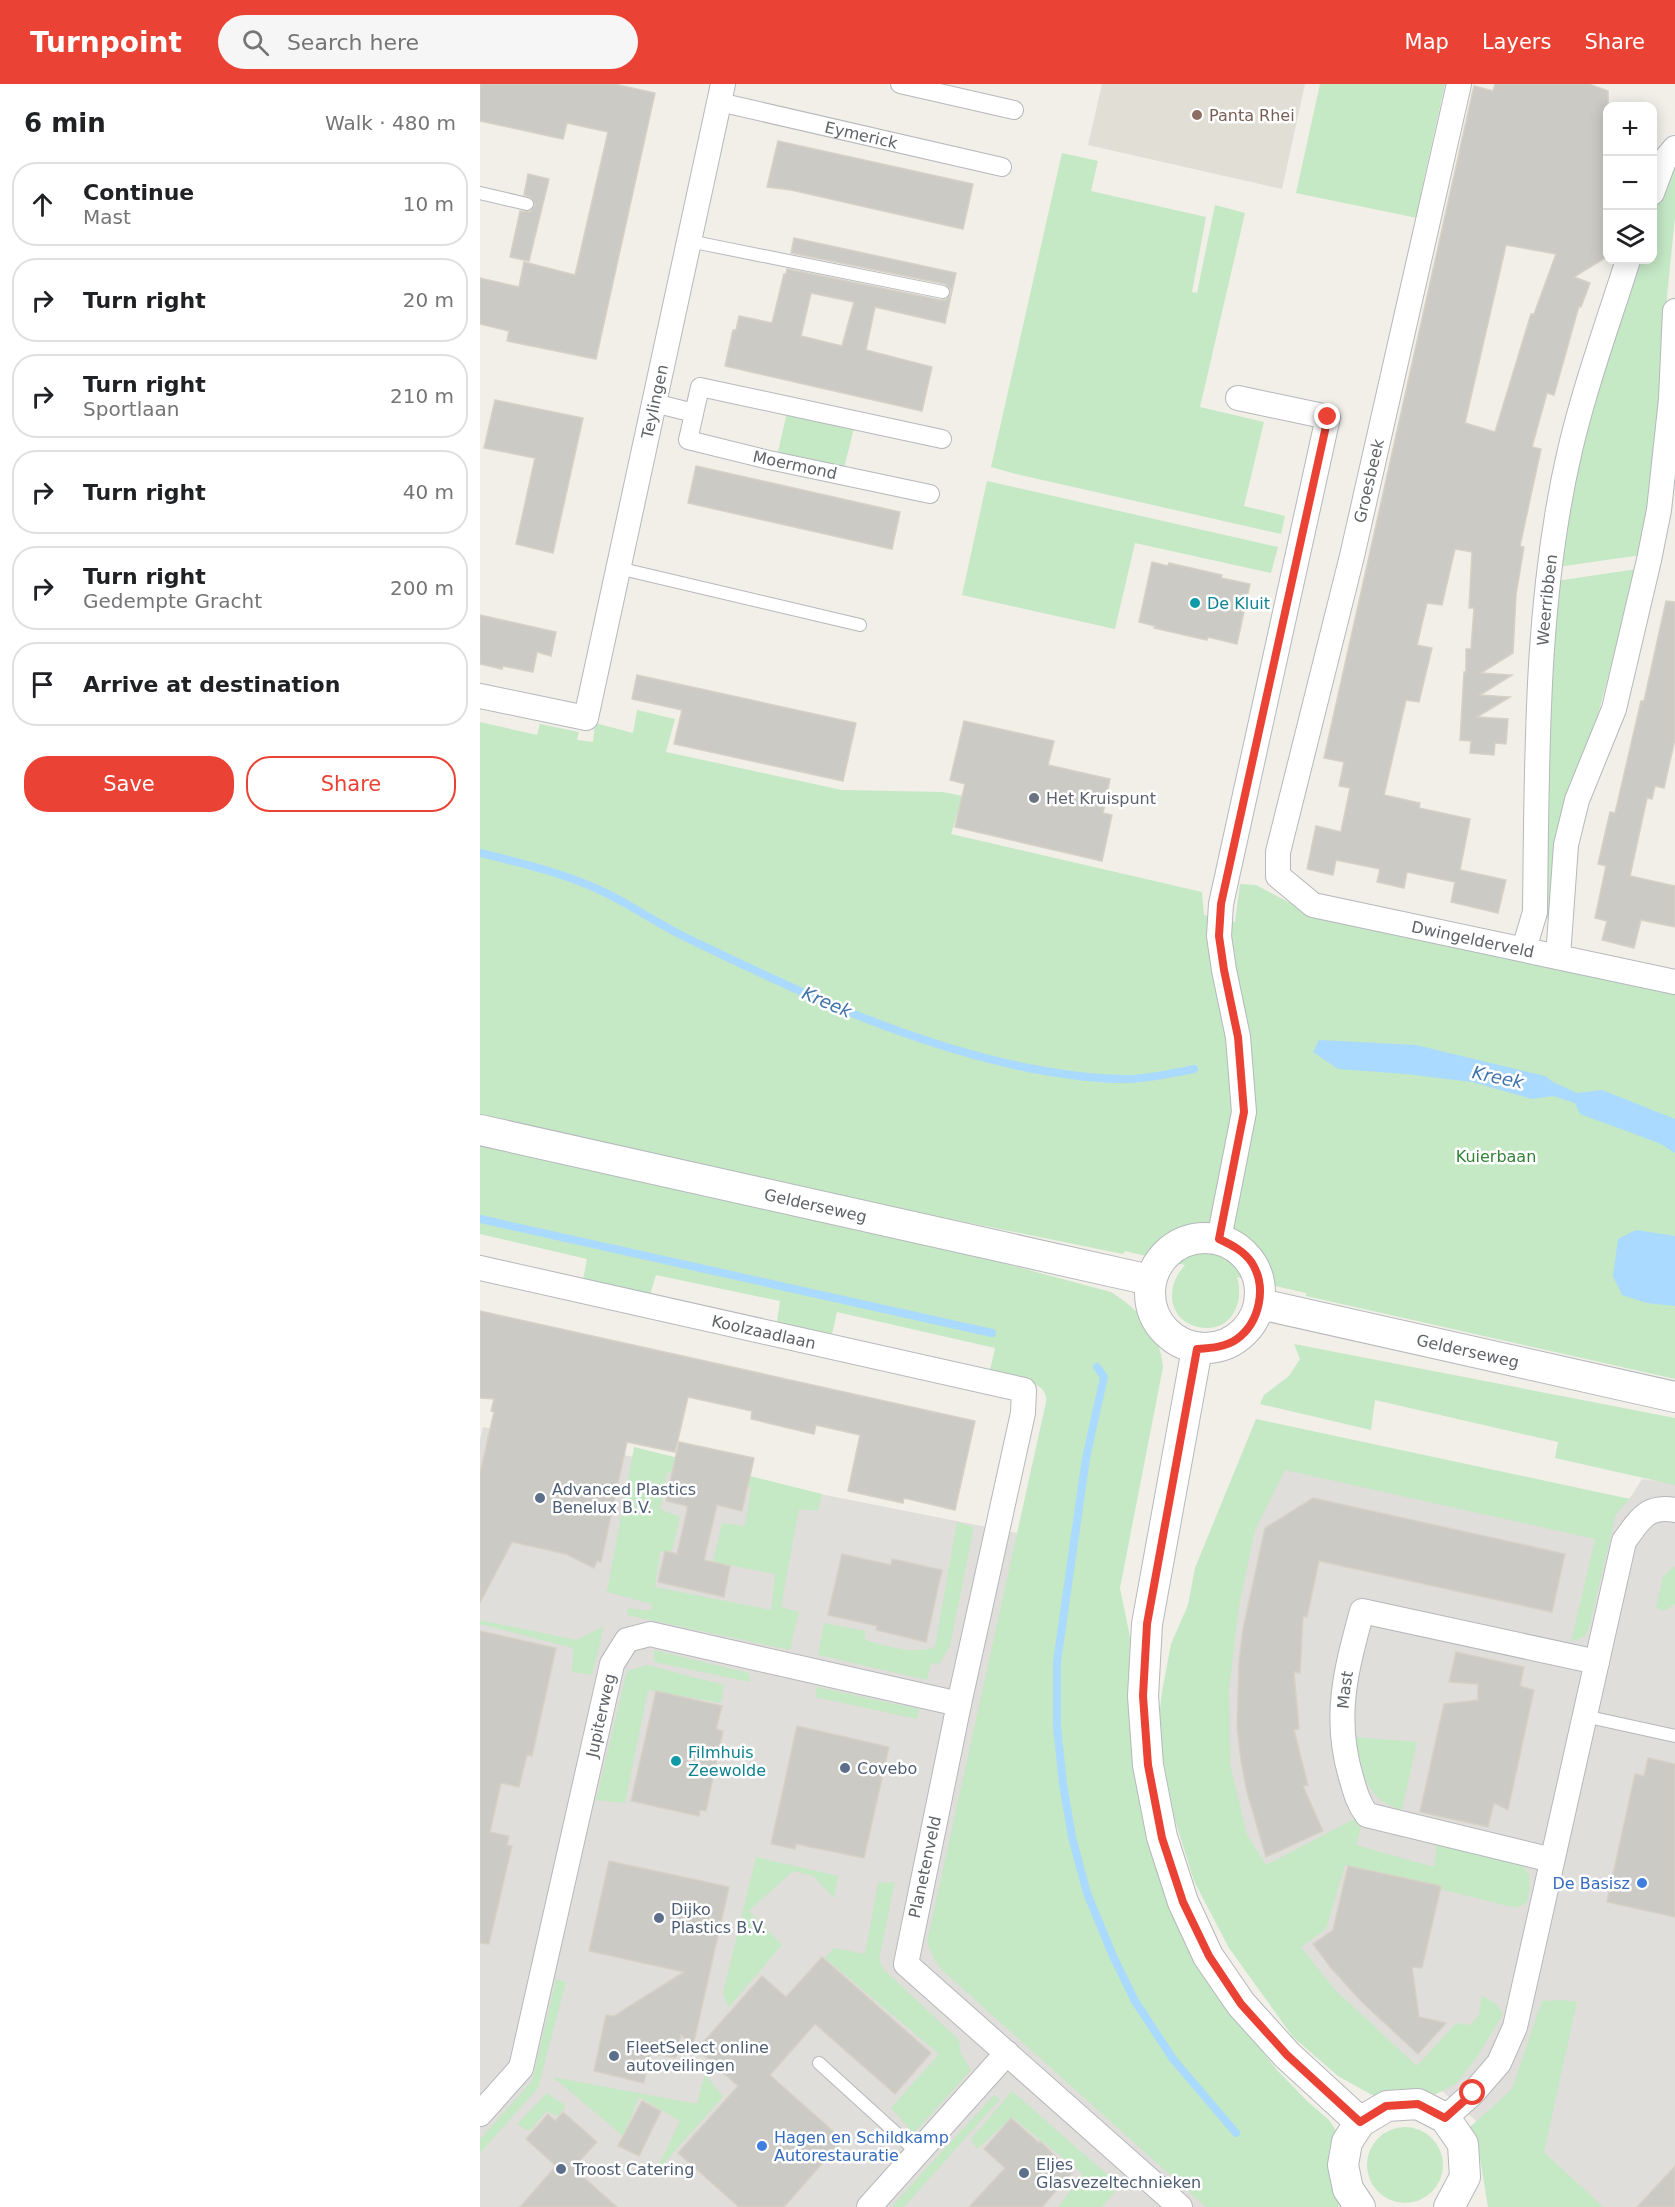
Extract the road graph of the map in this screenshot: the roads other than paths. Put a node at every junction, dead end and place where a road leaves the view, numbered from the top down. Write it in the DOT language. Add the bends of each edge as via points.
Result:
graph roads {
  1 [pos="900,84"];
  2 [pos="1460,84"];
  3 [pos="721,93"];
  4 [pos="1014,110"];
  5 [pos="1675,148"];
  6 [pos="1002,166"];
  7 [pos="1657,181"];
  8 [pos="480,193"];
  9 [pos="527,204"];
  10 [pos="689,241"];
  11 [pos="1627,264"];
  12 [pos="943,292"];
  13 [pos="1675,312"];
  14 [pos="1238,398"];
  15 [pos="654,403"];
  16 [pos="694,412"];
  17 [pos="942,439"];
  18 [pos="930,494"];
  19 [pos="618,568"];
  20 [pos="860,625"];
  21 [pos="480,696"];
  22 [pos="1278,876"];
  23 [pos="1524,949"];
  24 [pos="1558,957"];
  25 [pos="1675,982"];
  26 [pos="480,1130"];
  27 [pos="1219,1239"];
  28 [pos="480,1268"];
  29 [pos="1150,1280"];
  30 [pos="1260,1304"];
  31 [pos="1197,1349"];
  32 [pos="1675,1397"];
  33 [pos="1023,1413"];
  34 [pos="1675,1510"];
  35 [pos="1597,1662"];
  36 [pos="959,1704"];
  37 [pos="1584,1716"];
  38 [pos="1675,1736"];
  39 [pos="1552,1860"];
  40 [pos="1007,2053"];
  41 [pos="819,2063"];
  42 [pos="480,2114"];
  43 [pos="1445,2118"];
  44 [pos="1360,2122"];
  45 [pos="918,2153"];
  46 [pos="869,2207"];
  47 [pos="1180,2207"];
  48 [pos="1360,2207"];
  49 [pos="1450,2207"];
  1 -- 4 [label="street"];
  2 -- 22 [label="street, Groesbeek" via="1352,556 1278,852"];
  3 -- 6 [label="street, Eymerick"];
  3 -- 10 [label="street, Teylingen"];
  5 -- 7 [label="street" via="1664,161"];
  8 -- 9 [label="lane"];
  10 -- 12 [label="lane"];
  10 -- 15 [label="street, Teylingen"];
  11 -- 23 [label="street, Weerribben" via="1587,387 1557,518 1541,669 1535,912"];
  13 -- 24 [label="street" via="1671,399 1659,510 1614,709 1577,800 1566,845"];
  14 -- 27 [label="street" via="1328,417 1221,904 1219,936 1238,1037 1244,1112"];
  15 -- 16 [label="street"];
  15 -- 19 [label="street, Teylingen"];
  16 -- 17 [label="street, Moermond" via="700,387"];
  16 -- 18 [label="street, Moermond" via="688,440"];
  19 -- 20 [label="lane"];
  19 -- 21 [label="street, Teylingen" via="586,718"];
  22 -- 23 [label="street, Dwingelderveld" via="1313,905"];
  23 -- 24 [label="street, Dwingelderveld"];
  24 -- 25 [label="street, Dwingelderveld"];
  26 -- 29 [label="street, Gelderseweg"];
  27 -- 29 [label="street" via="1190,1239 1164,1254"];
  27 -- 30 [label="street" via="1238,1248 1252,1263 1260,1283"];
  28 -- 33 [label="street, Koolzaadlaan" via="1024,1390"];
  29 -- 31 [label="street" via="1151,1311 1169,1336"];
  30 -- 31 [label="street" via="1252,1323 1238,1339 1218,1347"];
  30 -- 32 [label="street, Gelderseweg"];
  31 -- 44 [label="street" via="1147,1624 1143,1708 1148,1765 1162,1838 1183,1902 1209,1956 1241,2004 1287,2055"];
  33 -- 36 [label="street, Planetenveld"];
  34 -- 35 [label="street" via="1662,1508 1645,1514 1624,1541"];
  35 -- 37 [label="street"];
  35 -- 39 [label="street, Mast" via="1362,1611 1345,1671 1341,1713 1346,1762 1359,1805 1367,1815"];
  36 -- 40 [label="street, Planetenveld" via="906,1964"];
  36 -- 42 [label="street, Jupiterweg" via="650,1634 627,1640 612,1664 521,2068"];
  37 -- 38 [label="lane"];
  37 -- 39 [label="street"];
  39 -- 43 [label="street" via="1515,2027 1499,2063"];
  40 -- 45 [label="street"];
  40 -- 47 [label="street, Planetenveld"];
  41 -- 45 [label="lane"];
  43 -- 44 [label="street" via="1418,2104 1407,2104 1386,2106"];
  43 -- 49 [label="street" via="1463,2144 1465,2177"];
  44 -- 48 [label="street" via="1347,2142 1343,2165 1348,2189"];
  45 -- 46 [label="street"];
}
